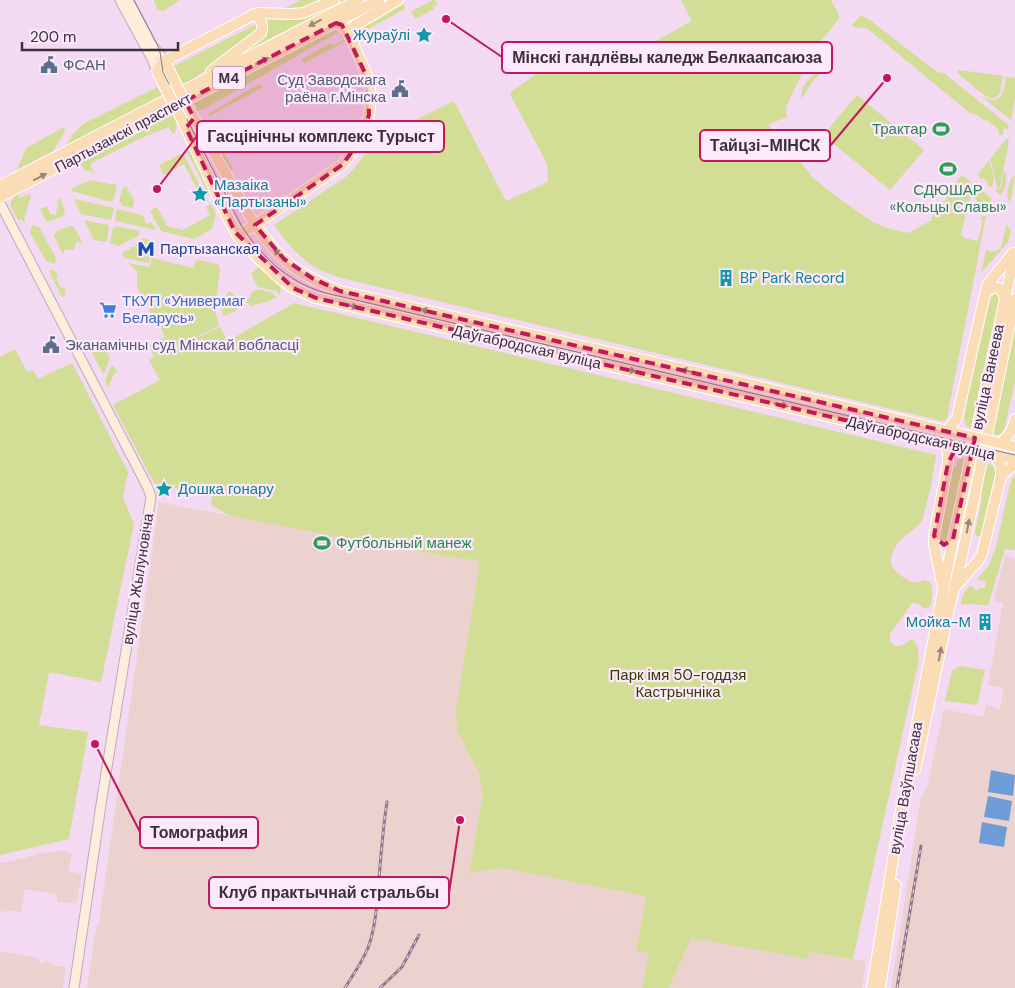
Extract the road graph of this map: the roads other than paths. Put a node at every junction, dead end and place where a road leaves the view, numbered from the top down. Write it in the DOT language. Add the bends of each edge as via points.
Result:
graph roads {
  1 [pos="120,0"];
  2 [pos="128,0"];
  3 [pos="334,0"];
  4 [pos="358,0"];
  5 [pos="379,0"];
  6 [pos="398,0"];
  7 [pos="257,14"];
  8 [pos="336,22"];
  9 [pos="349,36"];
  10 [pos="165,61"];
  11 [pos="157,71"];
  12 [pos="190,88"];
  13 [pos="193,116"];
  14 [pos="184,124"];
  15 [pos="0,186"];
  16 [pos="0,197"];
  17 [pos="0,203"];
  18 [pos="255,225"];
  19 [pos="238,236"];
  20 [pos="1015,251"];
  21 [pos="985,294"];
  22 [pos="1012,300"];
  23 [pos="957,418"];
  24 [pos="1014,427"];
  25 [pos="946,431"];
  26 [pos="966,436"];
  27 [pos="943,442"];
  28 [pos="999,444"];
  29 [pos="963,447"];
  30 [pos="1015,447"];
  31 [pos="992,454"];
  32 [pos="1015,460"];
  33 [pos="948,463"];
  34 [pos="1015,464"];
  35 [pos="1001,476"];
  36 [pos="934,536"];
  37 [pos="953,539"];
  38 [pos="964,546"];
  39 [pos="982,554"];
  40 [pos="948,590"];
  41 [pos="948,614"];
  42 [pos="74,988"];
  43 [pos="872,988"];
  44 [pos="880,988"];
  1 -- 11 [label="street"];
  2 -- 10 [label="street" via="151,44"];
  3 -- 7 [label="main road" via="303,13"];
  4 -- 12 [label="main road, Партызанскі праспект / М4, one-way"];
  5 -- 8 [label="main road, Партызанскі праспект / М4"];
  6 -- 9 [label="main road" via="354,26"];
  7 -- 10 [label="main road"];
  7 -- 12 [label="main road" via="263,27 261,33"];
  8 -- 9 [label="main road"];
  16 -- 8 [label="main road, Партызанскі праспект / М4, one-way"];
  9 -- 18 [label="main road" via="365,70 371,99 360,141 348,159 335,170"];
  10 -- 11 [label="main road"];
  10 -- 13 [label="main road, Даўгабродская вуліца, bridge"];
  11 -- 14 [label="main road, Даўгабродская вуліца, bridge"];
  12 -- 15 [label="main road, Партызанскі праспект / М4"];
  13 -- 14 [label="main road"];
  13 -- 18 [label="main road, Даўгабродская вуліца"];
  14 -- 19 [label="main road, Даўгабродская вуліца"];
  17 -- 42 [label="street, вуліца Жылуновіча" via="151,498"];
  18 -- 19 [label="main road"];
  25 -- 18 [label="main road, Даўгабродская вуліца, one-way" via="340,291 294,268 274,250"];
  19 -- 27 [label="main road, Даўгабродская вуліца, one-way" via="279,278 292,288 316,298"];
  20 -- 21 [label="main road" via="988,284"];
  20 -- 22 [label="main road, вуліца Ванеева"];
  21 -- 22 [label="main road" via="990,288 998,288"];
  21 -- 23 [label="main road"];
  22 -- 37 [label="main road, вуліца Ванеева"];
  38 -- 22 [label="main road, вуліца Ванеева, one-way"];
  23 -- 25 [label="main road"];
  23 -- 26 [label="main road" via="960,430"];
  24 -- 28 [label="main road"];
  25 -- 26 [label="main road, Даўгабродская вуліца"];
  26 -- 28 [label="main road, Даўгабродская вуліца, bridge"];
  27 -- 29 [label="main road, Даўгабродская вуліца"];
  27 -- 33 [label="main road" via="948,452"];
  28 -- 30 [label="main road, Даўгабродская вуліца"];
  29 -- 31 [label="main road, Даўгабродская вуліца, bridge"];
  29 -- 33 [label="main road" via="954,452"];
  31 -- 32 [label="main road, Даўгабродская вуліца"];
  31 -- 35 [label="main road" via="1001,465"];
  33 -- 36 [label="main road"];
  34 -- 35 [label="main road"];
  35 -- 39 [label="main road"];
  36 -- 37 [label="main road" via="944,546"];
  36 -- 40 [label="main road"];
  37 -- 40 [label="main road, вуліца Ванеева"];
  38 -- 39 [label="main road" via="970,558"];
  38 -- 40 [label="main road, вуліца Ванеева"];
  39 -- 40 [label="main road"];
  40 -- 41 [label="main road, вуліца Ванеева"];
  40 -- 43 [label="main road, вуліца Ваўпшасава" via="905,786"];
  44 -- 41 [label="main road, вуліца Ваўпшасава, one-way" via="911,787"];
}
